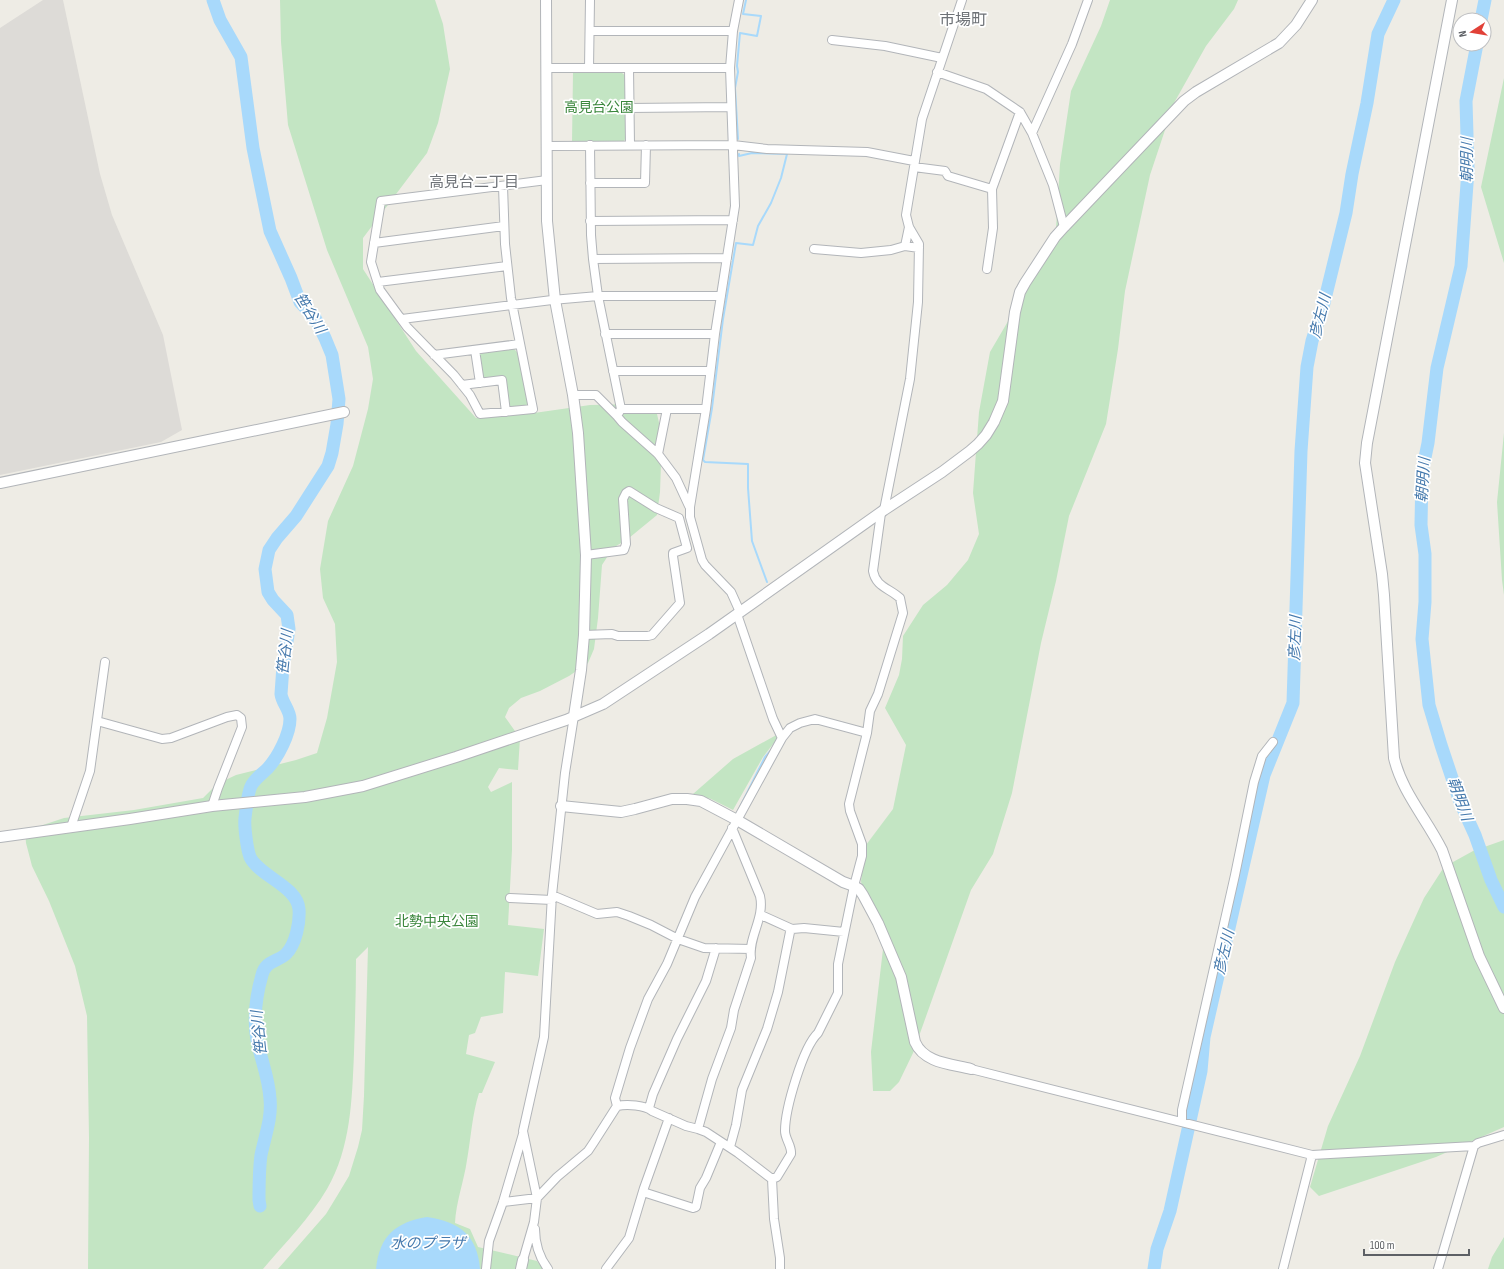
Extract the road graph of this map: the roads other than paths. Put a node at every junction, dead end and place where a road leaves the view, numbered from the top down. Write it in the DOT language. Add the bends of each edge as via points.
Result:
graph roads {
  1 [pos="546,0"];
  2 [pos="590,0"];
  3 [pos="739,0"];
  4 [pos="962,0"];
  5 [pos="1088,0"];
  6 [pos="1312,0"];
  7 [pos="1452,0"];
  8 [pos="590,31"];
  9 [pos="734,31"];
  10 [pos="832,40"];
  11 [pos="942,58"];
  12 [pos="547,68"];
  13 [pos="589,68"];
  14 [pos="629,68"];
  15 [pos="730,68"];
  16 [pos="937,72"];
  17 [pos="731,107"];
  18 [pos="629,108"];
  19 [pos="1020,112"];
  20 [pos="1032,133"];
  21 [pos="590,145"];
  22 [pos="630,145"];
  23 [pos="646,145"];
  24 [pos="733,145"];
  25 [pos="546,146"];
  26 [pos="914,164"];
  27 [pos="547,180"];
  28 [pos="590,184"];
  29 [pos="503,186"];
  30 [pos="992,189"];
  31 [pos="732,220"];
  32 [pos="590,221"];
  33 [pos="504,226"];
  34 [pos="908,227"];
  35 [pos="1064,227"];
  36 [pos="374,243"];
  37 [pos="904,246"];
  38 [pos="919,248"];
  39 [pos="814,249"];
  40 [pos="728,258"];
  41 [pos="593,259"];
  42 [pos="508,266"];
  43 [pos="987,269"];
  44 [pos="378,282"];
  45 [pos="598,296"];
  46 [pos="721,296"];
  47 [pos="555,300"];
  48 [pos="512,305"];
  49 [pos="402,319"];
  50 [pos="606,334"];
  51 [pos="715,334"];
  52 [pos="520,344"];
  53 [pos="475,350"];
  54 [pos="434,355"];
  55 [pos="710,371"];
  56 [pos="613,372"];
  57 [pos="480,383"];
  58 [pos="462,385"];
  59 [pos="573,395"];
  60 [pos="667,409"];
  61 [pos="706,409"];
  62 [pos="344,412"];
  63 [pos="506,412"];
  64 [pos="619,412"];
  65 [pos="658,454"];
  66 [pos="0,483"];
  67 [pos="690,507"];
  68 [pos="883,511"];
  69 [pos="586,555"];
  70 [pos="738,613"];
  71 [pos="584,635"];
  72 [pos="105,662"];
  73 [pos="574,716"];
  74 [pos="97,721"];
  75 [pos="867,733"];
  76 [pos="782,738"];
  77 [pos="1273,742"];
  78 [pos="212,806"];
  79 [pos="561,806"];
  80 [pos="734,824"];
  81 [pos="71,828"];
  82 [pos="0,837"];
  83 [pos="854,886"];
  84 [pos="510,898"];
  85 [pos="552,898"];
  86 [pos="761,915"];
  87 [pos="792,929"];
  88 [pos="844,932"];
  89 [pos="678,940"];
  90 [pos="716,948"];
  91 [pos="751,949"];
  92 [pos="1504,1008"];
  93 [pos="971,1069"];
  94 [pos="617,1106"];
  95 [pos="649,1108"];
  96 [pos="670,1118"];
  97 [pos="1183,1122"];
  98 [pos="698,1129"];
  99 [pos="523,1131"];
  100 [pos="1504,1135"];
  101 [pos="721,1142"];
  102 [pos="1474,1146"];
  103 [pos="730,1147"];
  104 [pos="1312,1155"];
  105 [pos="772,1179"];
  106 [pos="643,1192"];
  107 [pos="537,1198"];
  108 [pos="503,1202"];
  109 [pos="534,1222"];
  110 [pos="522,1264"];
  111 [pos="486,1269"];
  112 [pos="548,1269"];
  113 [pos="606,1269"];
  114 [pos="780,1269"];
  115 [pos="1283,1269"];
  116 [pos="1438,1269"];
  1 -- 12 [label="street"];
  2 -- 8 [label="street"];
  3 -- 9 [label="street"];
  4 -- 11 [label="street"];
  5 -- 20 [label="street" via="1072,44"];
  6 -- 35 [label="street" via="1296,25 1279,43 1184,101"];
  7 -- 92 [label="street" via="1365,463 1382,574 1394,758 1406,791 1442,850 1479,956"];
  8 -- 9 [label="street"];
  8 -- 13 [label="street"];
  9 -- 15 [label="street"];
  10 -- 11 [label="street" via="885,46"];
  11 -- 16 [label="street"];
  12 -- 13 [label="street"];
  12 -- 25 [label="street"];
  13 -- 14 [label="street"];
  14 -- 15 [label="street"];
  14 -- 18 [label="street"];
  15 -- 17 [label="street"];
  16 -- 19 [label="street" via="986,89"];
  16 -- 26 [label="street" via="922,119"];
  17 -- 18 [label="street"];
  17 -- 24 [label="street"];
  18 -- 22 [label="street"];
  19 -- 20 [label="street"];
  19 -- 30 [label="street"];
  20 -- 35 [label="street" via="1054,185"];
  21 -- 22 [label="street"];
  21 -- 25 [label="street"];
  21 -- 28 [label="street"];
  22 -- 23 [label="street"];
  23 -- 24 [label="street"];
  23 -- 28 [label="street" via="645,183"];
  24 -- 26 [label="street" via="767,149 867,152"];
  24 -- 31 [label="street" via="735,206"];
  25 -- 27 [label="street"];
  26 -- 30 [label="street" via="945,171 948,176"];
  26 -- 34 [label="street" via="906,215"];
  27 -- 29 [label="street"];
  27 -- 47 [label="street" via="547,221"];
  28 -- 32 [label="street"];
  29 -- 33 [label="street"];
  29 -- 36 [label="street" via="381,201"];
  30 -- 43 [label="street" via="993,228"];
  31 -- 32 [label="street"];
  31 -- 40 [label="street"];
  32 -- 41 [label="street"];
  33 -- 36 [label="street"];
  33 -- 42 [label="street"];
  34 -- 37 [label="street"];
  34 -- 38 [label="street"];
  35 -- 68 [label="street" via="1020,292 1013,322 1003,401 986,435 964,455"];
  36 -- 44 [label="street" via="370,262"];
  37 -- 38 [label="street"];
  37 -- 39 [label="street" via="862,253"];
  38 -- 68 [label="street" via="918,302 910,378"];
  40 -- 41 [label="street"];
  40 -- 46 [label="street"];
  41 -- 45 [label="street"];
  42 -- 44 [label="street"];
  42 -- 48 [label="street"];
  44 -- 49 [label="street" via="380,290"];
  45 -- 46 [label="street"];
  45 -- 47 [label="street"];
  45 -- 50 [label="street"];
  46 -- 51 [label="street"];
  47 -- 48 [label="street"];
  47 -- 59 [label="street"];
  48 -- 49 [label="street"];
  48 -- 52 [label="street"];
  49 -- 54 [label="street"];
  50 -- 51 [label="street"];
  50 -- 56 [label="street"];
  51 -- 55 [label="street"];
  52 -- 53 [label="street"];
  52 -- 63 [label="street" via="533,409"];
  53 -- 54 [label="street"];
  53 -- 57 [label="street"];
  54 -- 58 [label="street"];
  55 -- 56 [label="street"];
  55 -- 61 [label="street"];
  56 -- 64 [label="street"];
  57 -- 58 [label="street"];
  57 -- 63 [label="street" via="502,380"];
  58 -- 63 [label="street" via="474,400 480,414"];
  59 -- 64 [label="street" via="596,395"];
  59 -- 69 [label="street" via="582,476"];
  60 -- 61 [label="street"];
  60 -- 64 [label="street"];
  60 -- 65 [label="street"];
  61 -- 67 [label="street"];
  62 -- 66 [label="street"];
  64 -- 65 [label="street" via="622,422"];
  65 -- 67 [label="street" via="676,478"];
  67 -- 70 [label="street" via="702,560 732,592"];
  68 -- 70 [label="street"];
  68 -- 75 [label="street" via="874,578 878,584 900,598 903,613 878,694 870,711"];
  69 -- 71 [label="street"];
  69 -- 71 [label="street" via="621,551 625,547 623,499 629,491 656,508 679,518 687,548 676,551 672,556 680,604 655,632 648,636"];
  70 -- 73 [label="street" via="603,704"];
  70 -- 76 [label="street" via="773,719"];
  71 -- 73 [label="street"];
  72 -- 74 [label="street"];
  73 -- 78 [label="street" via="363,786 304,797"];
  73 -- 79 [label="street"];
  74 -- 78 [label="street" via="162,739 237,715 242,727"];
  74 -- 81 [label="street" via="90,771"];
  75 -- 76 [label="street" via="814,719 790,728"];
  75 -- 83 [label="street" via="849,804 862,844 862,856"];
  76 -- 80 [label="street"];
  77 -- 97 [label="street" via="1262,756 1254,782 1236,875 1182,1110"];
  78 -- 81 [label="street"];
  79 -- 80 [label="street" via="621,812 672,799 687,799 701,801"];
  79 -- 85 [label="street"];
  80 -- 83 [label="street"];
  80 -- 86 [label="street" via="760,896"];
  80 -- 89 [label="street" via="695,897"];
  81 -- 82 [label="street"];
  83 -- 88 [label="street"];
  83 -- 93 [label="street" via="864,895 900,974 918,1048 927,1057"];
  84 -- 85 [label="street"];
  85 -- 89 [label="street" via="597,914 617,912 651,925"];
  85 -- 99 [label="street" via="544,1037"];
  86 -- 87 [label="street"];
  86 -- 91 [label="street"];
  87 -- 88 [label="street"];
  87 -- 103 [label="street" via="767,1029 742,1090"];
  88 -- 105 [label="street" via="838,964 837,997 808,1051 790,1097 785,1132 791,1154 777,1177"];
  89 -- 90 [label="street" via="704,948"];
  89 -- 94 [label="street" via="651,993 630,1048 616,1098"];
  90 -- 91 [label="street"];
  90 -- 95 [label="street" via="706,981 677,1039"];
  91 -- 98 [label="street" via="751,958 734,1010 731,1028 712,1079"];
  93 -- 97 [label="street"];
  94 -- 95 [label="street"];
  94 -- 107 [label="street" via="588,1151"];
  95 -- 96 [label="street" via="652,1112"];
  96 -- 98 [label="street"];
  96 -- 106 [label="street"];
  97 -- 104 [label="street"];
  98 -- 101 [label="street"];
  99 -- 107 [label="street"];
  99 -- 108 [label="street"];
  100 -- 102 [label="street"];
  101 -- 103 [label="street"];
  101 -- 106 [label="street" via="700,1188 696,1207 692,1208"];
  102 -- 104 [label="street"];
  102 -- 116 [label="street"];
  103 -- 105 [label="street"];
  104 -- 115 [label="street"];
  105 -- 114 [label="street"];
  106 -- 113 [label="street" via="629,1238"];
  107 -- 108 [label="street"];
  107 -- 109 [label="street"];
  108 -- 111 [label="street" via="489,1241"];
  109 -- 110 [label="street"];
  109 -- 112 [label="street" via="535,1240 541,1260"];
}
